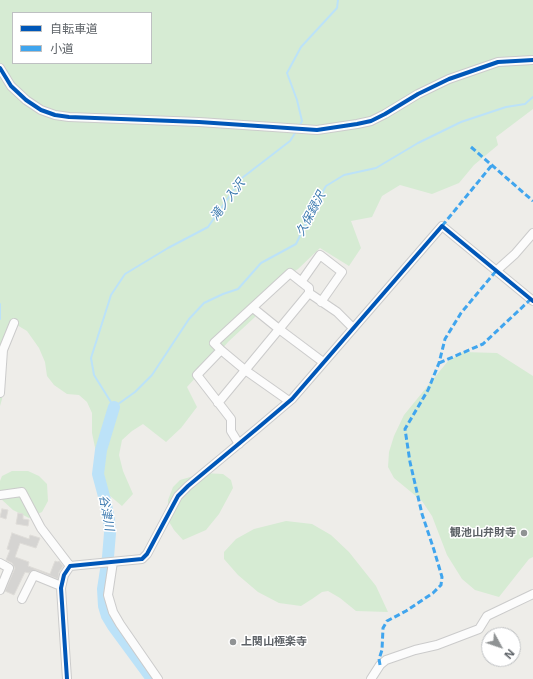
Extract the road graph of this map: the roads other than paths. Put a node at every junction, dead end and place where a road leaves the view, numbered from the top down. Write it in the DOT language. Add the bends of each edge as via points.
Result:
graph roads {
  1 [pos="533,60"];
  2 [pos="0,68"];
  3 [pos="533,233"];
  4 [pos="496,271"];
  5 [pos="301,282"];
  6 [pos="309,294"];
  7 [pos="533,301"];
  8 [pos="322,302"];
  9 [pos="253,308"];
  10 [pos="14,323"];
  11 [pos="353,328"];
  12 [pos="279,329"];
  13 [pos="221,350"];
  14 [pos="323,362"];
  15 [pos="245,370"];
  16 [pos="0,393"];
  17 [pos="289,401"];
  18 [pos="218,403"];
  19 [pos="239,444"];
  20 [pos="0,495"];
  21 [pos="113,562"];
  22 [pos="0,563"];
  23 [pos="70,566"];
  24 [pos="61,586"];
  25 [pos="0,590"];
  26 [pos="533,594"];
  27 [pos="22,599"];
  28 [pos="67,679"];
  29 [pos="158,679"];
  30 [pos="370,679"];
  1 -- 2 [label="street" via="498,62 449,79 370,121 317,130 55,115 26,100 12,86"];
  3 -- 4 [label="street"];
  4 -- 7 [label="street"];
  4 -- 11 [label="street" via="442,226"];
  5 -- 6 [label="street" via="309,288"];
  5 -- 8 [label="street" via="320,255 342,272"];
  5 -- 9 [label="street" via="290,273"];
  6 -- 8 [label="street"];
  6 -- 12 [label="street"];
  8 -- 11 [label="street"];
  9 -- 12 [label="street"];
  9 -- 13 [label="street" via="214,343"];
  10 -- 16 [label="street" via="3,350"];
  11 -- 14 [label="street"];
  12 -- 14 [label="street"];
  12 -- 15 [label="street"];
  13 -- 15 [label="street"];
  13 -- 18 [label="street" via="197,375"];
  14 -- 17 [label="street"];
  15 -- 17 [label="street"];
  15 -- 18 [label="street"];
  17 -- 19 [label="street"];
  18 -- 19 [label="street" via="231,419 231,432"];
  19 -- 21 [label="street" via="178,496 142,559"];
  20 -- 23 [label="street" via="22,492 41,528"];
  21 -- 23 [label="street"];
  21 -- 29 [label="street" via="108,595 113,612"];
  22 -- 25 [label="street" via="10,568"];
  23 -- 24 [label="street"];
  24 -- 27 [label="street" via="34,575"];
  24 -- 28 [label="street"];
  26 -- 30 [label="street" via="487,616 479,628 437,645 386,660"];
}
